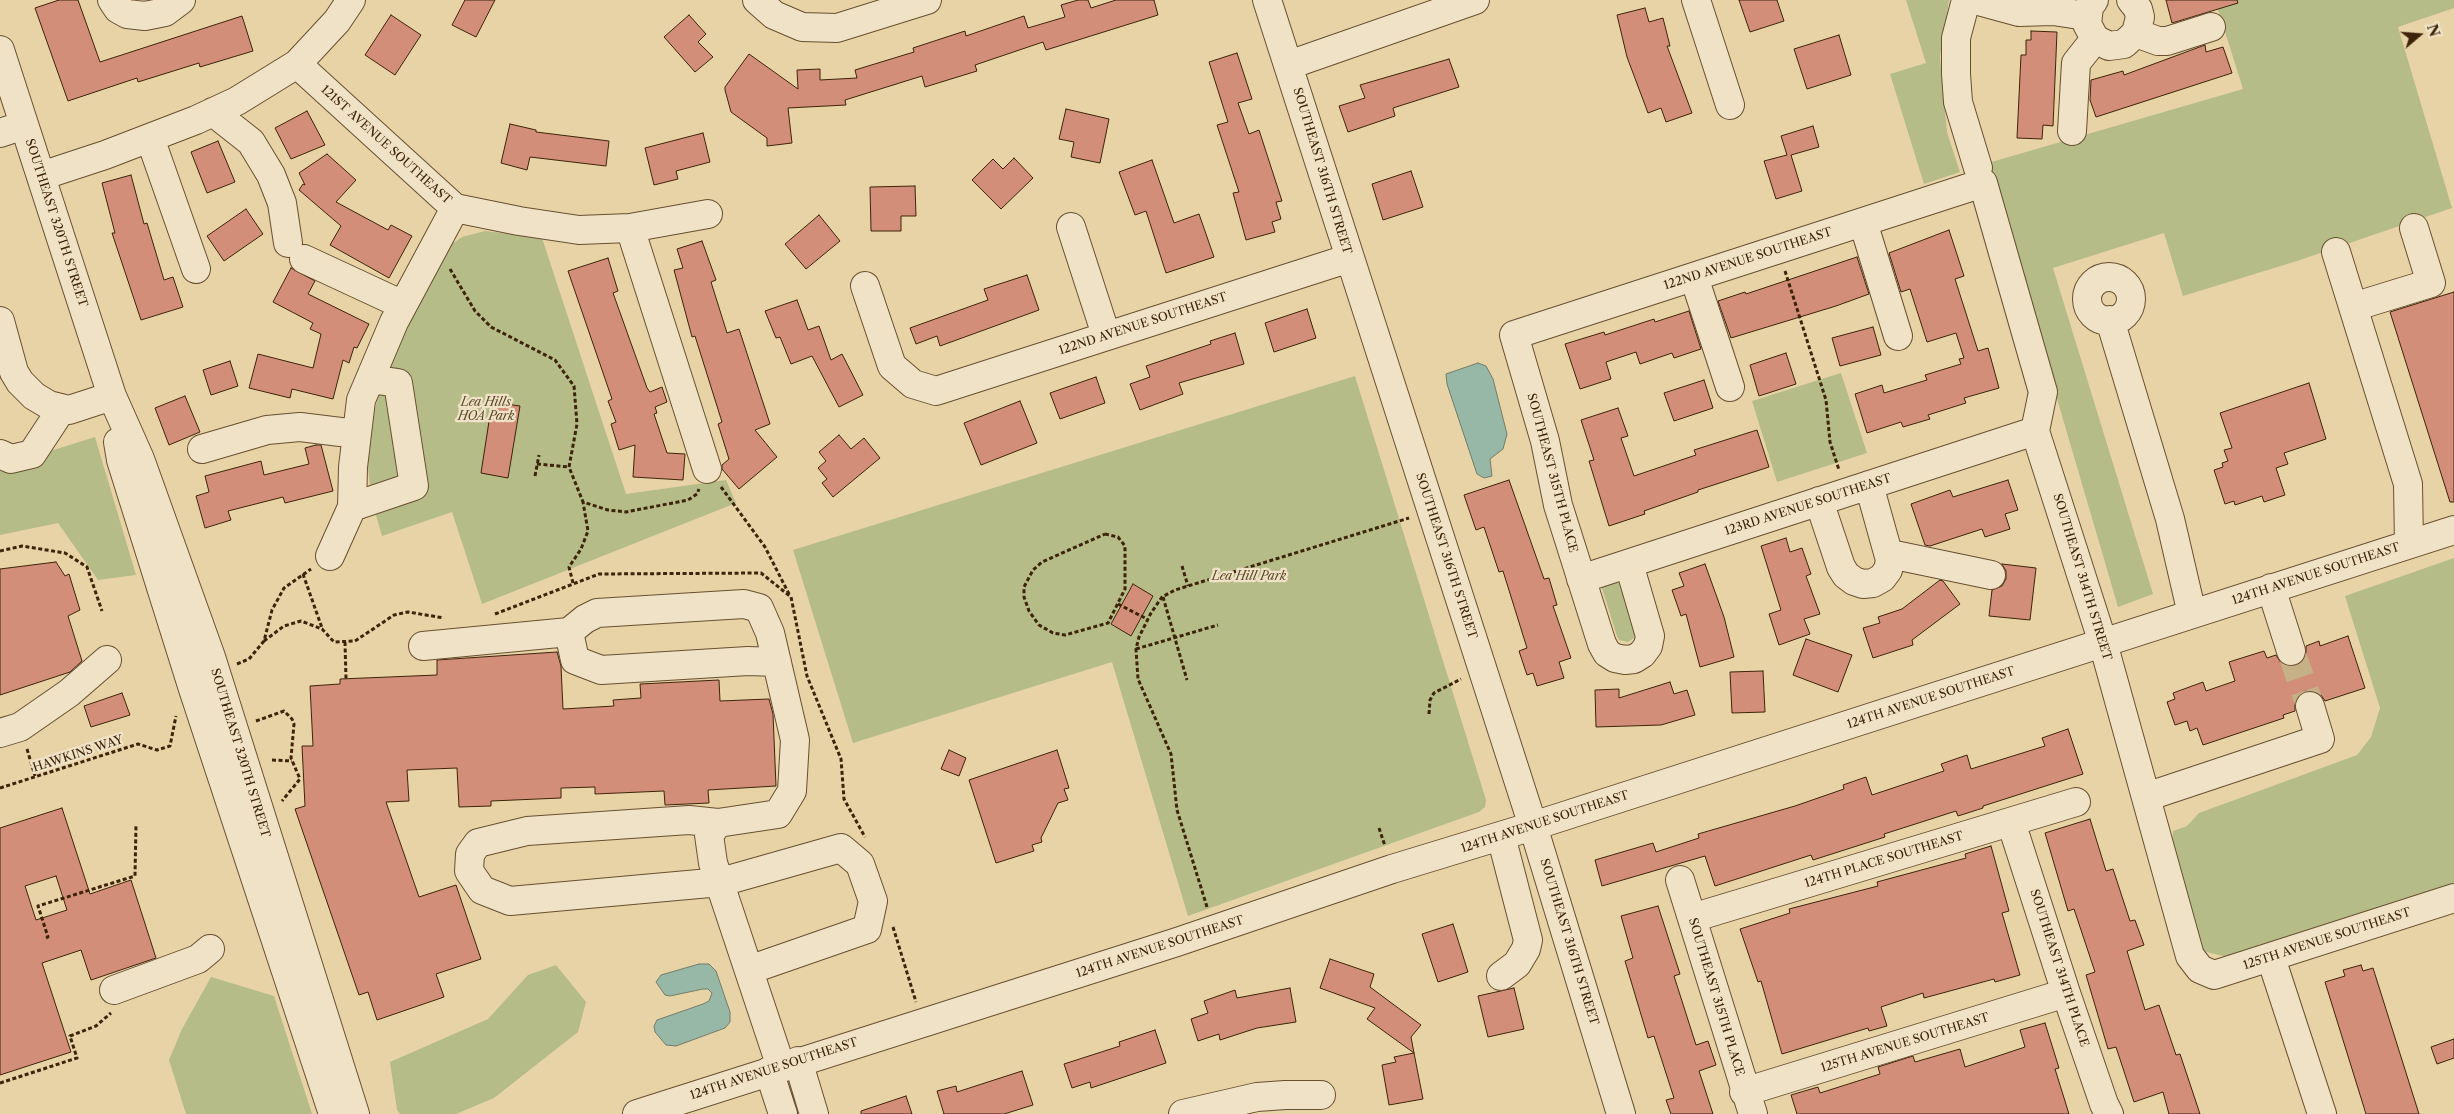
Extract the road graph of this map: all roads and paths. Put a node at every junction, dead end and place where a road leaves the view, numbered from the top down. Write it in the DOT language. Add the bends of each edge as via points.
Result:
graph roads {
  1 [pos="112,0"];
  2 [pos="181,0"];
  3 [pos="351,0"];
  4 [pos="757,0"];
  5 [pos="928,0"];
  6 [pos="1267,0"];
  7 [pos="1475,0"];
  8 [pos="1696,0"];
  9 [pos="1966,0"];
  10 [pos="1975,0"];
  11 [pos="2131,0"];
  12 [pos="2092,18"];
  13 [pos="2211,27"];
  14 [pos="2136,33"];
  15 [pos="0,50"];
  16 [pos="297,64"];
  17 [pos="1289,65"];
  18 [pos="1730,105"];
  19 [pos="213,112"];
  20 [pos="12,129"];
  21 [pos="2072,130"];
  22 [pos="150,138"];
  23 [pos="41,176"];
  24 [pos="1980,176"];
  25 [pos="455,208"];
  26 [pos="708,214"];
  27 [pos="1863,222"];
  28 [pos="1071,227"];
  29 [pos="630,228"];
  30 [pos="2414,228"];
  31 [pos="436,245"];
  32 [pos="1778,249"];
  33 [pos="2336,252"];
  34 [pos="1350,258"];
  35 [pos="196,269"];
  36 [pos="1694,277"];
  37 [pos="865,286"];
  38 [pos="403,305"];
  39 [pos="2353,307"];
  40 [pos="2110,320"];
  41 [pos="0,321"];
  42 [pos="1106,335"];
  43 [pos="1514,335"];
  44 [pos="1898,336"];
  45 [pos="7,370"];
  46 [pos="370,379"];
  47 [pos="1730,387"];
  48 [pos="112,396"];
  49 [pos="61,410"];
  50 [pos="2035,431"];
  51 [pos="357,434"];
  52 [pos="202,449"];
  53 [pos="0,454"];
  54 [pos="539,455"];
  55 [pos="537,464"];
  56 [pos="569,467"];
  57 [pos="707,469"];
  58 [pos="536,476"];
  59 [pos="1857,489"];
  60 [pos="1820,501"];
  61 [pos="583,502"];
  62 [pos="352,507"];
  63 [pos="1431,511"];
  64 [pos="2454,530"];
  65 [pos="2409,544"];
  66 [pos="0,551"];
  67 [pos="1890,554"];
  68 [pos="330,556"];
  69 [pos="1630,564"];
  70 [pos="1182,566"];
  71 [pos="303,574"];
  72 [pos="1991,575"];
  73 [pos="1581,579"];
  74 [pos="574,583"];
  75 [pos="1188,586"];
  76 [pos="2271,588"];
  77 [pos="791,597"];
  78 [pos="1162,597"];
  79 [pos="1118,604"];
  80 [pos="102,611"];
  81 [pos="2192,614"];
  82 [pos="492,615"];
  83 [pos="447,619"];
  84 [pos="1147,620"];
  85 [pos="1218,625"];
  86 [pos="322,629"];
  87 [pos="569,632"];
  88 [pos="1175,638"];
  89 [pos="264,640"];
  90 [pos="345,642"];
  91 [pos="2103,643"];
  92 [pos="423,646"];
  93 [pos="1136,650"];
  94 [pos="2291,650"];
  95 [pos="107,660"];
  96 [pos="777,662"];
  97 [pos="235,665"];
  98 [pos="1482,670"];
  99 [pos="346,679"];
  100 [pos="1188,680"];
  101 [pos="2310,706"];
  102 [pos="177,712"];
  103 [pos="1429,714"];
  104 [pos="253,722"];
  105 [pos="0,733"];
  106 [pos="272,760"];
  107 [pos="292,761"];
  108 [pos="0,788"];
  109 [pos="2146,797"];
  110 [pos="282,801"];
  111 [pos="2076,802"];
  112 [pos="2010,822"];
  113 [pos="718,823"];
  114 [pos="136,824"];
  115 [pos="1533,826"];
  116 [pos="1501,836"];
  117 [pos="866,840"];
  118 [pos="1680,880"];
  119 [pos="721,882"];
  120 [pos="2454,898"];
  121 [pos="1692,918"];
  122 [pos="891,922"];
  123 [pos="1213,930"];
  124 [pos="46,938"];
  125 [pos="210,949"];
  126 [pos="2271,958"];
  127 [pos="2200,969"];
  128 [pos="750,970"];
  129 [pos="1501,976"];
  130 [pos="114,990"];
  131 [pos="2066,994"];
  132 [pos="922,1022"];
  133 [pos="782,1066"];
  134 [pos="0,1083"];
  135 [pos="1321,1095"];
  136 [pos="1748,1103"];
  137 [pos="333,1114"];
  138 [pos="355,1114"];
  139 [pos="636,1114"];
  140 [pos="783,1114"];
  141 [pos="814,1114"];
  142 [pos="1183,1114"];
  143 [pos="1620,1114"];
  144 [pos="2110,1114"];
  145 [pos="2322,1114"];
  1 -- 2 [label="street" via="118,9 128,14 145,16 164,12"];
  3 -- 16 [label="street" via="337,21"];
  4 -- 5 [label="street" via="774,15 802,27 837,28"];
  6 -- 17 [label="street, SOUTHEAST 316TH STREET"];
  7 -- 17 [label="street"];
  8 -- 18 [label="street"];
  9 -- 24 [label="street" via="1956,38 1958,102"];
  10 -- 12 [label="street" via="2019,12 2053,11"];
  11 -- 14 [label="street" via="2140,17"];
  12 -- 14 [label="street" via="2109,46 2124,44"];
  12 -- 21 [label="street" via="2076,63"];
  13 -- 14 [label="street" via="2167,41"];
  15 -- 20 [label="street, SOUTHEAST 320TH STREET"];
  16 -- 19 [label="street" via="238,101"];
  16 -- 25 [label="street, 121ST AVENUE SOUTHEAST"];
  17 -- 34 [label="street, SOUTHEAST 316TH STREET"];
  19 -- 22 [label="street"];
  19 -- 38 [label="street" via="250,142 271,176 296,251"];
  20 -- 23 [label="street, SOUTHEAST 320TH STREET"];
  22 -- 23 [label="street"];
  22 -- 35 [label="street"];
  23 -- 48 [label="street, SOUTHEAST 320TH STREET"];
  24 -- 27 [label="street, 122ND AVENUE SOUTHEAST"];
  24 -- 50 [label="street" via="2044,392"];
  25 -- 29 [label="street, 121ST AVENUE SOUTHEAST" via="579,230"];
  25 -- 31 [label="street"];
  26 -- 29 [label="street, 121ST AVENUE SOUTHEAST"];
  27 -- 32 [label="street, 122ND AVENUE SOUTHEAST"];
  27 -- 44 [label="street"];
  28 -- 42 [label="street"];
  29 -- 57 [label="street"];
  30 -- 39 [label="street" via="2431,283"];
  31 -- 38 [label="street"];
  31 -- 56 [label="path" via="475,311 491,327 555,360 574,386 577,424"];
  32 -- 36 [label="street, 122ND AVENUE SOUTHEAST"];
  32 -- 59 [label="path" via="1826,400 1830,442"];
  33 -- 39 [label="street"];
  34 -- 42 [label="street, 122ND AVENUE SOUTHEAST"];
  34 -- 63 [label="street, SOUTHEAST 316TH STREET"];
  36 -- 43 [label="street, 122ND AVENUE SOUTHEAST"];
  36 -- 47 [label="street"];
  37 -- 42 [label="street, 122ND AVENUE SOUTHEAST" via="892,366 912,384 936,391"];
  38 -- 46 [label="street"];
  39 -- 65 [label="street" via="2408,484"];
  40 -- 81 [label="street" via="2170,519"];
  41 -- 45 [label="street"];
  43 -- 73 [label="street, SOUTHEAST 315TH PLACE" via="1545,441 1558,505"];
  45 -- 49 [label="street" via="34,396"];
  46 -- 51 [label="street" via="361,400"];
  46 -- 62 [label="street" via="398,383 414,486"];
  48 -- 49 [label="street"];
  48 -- 137 [label="street, SOUTHEAST 320TH STREET" via="121,460"];
  48 -- 138 [label="street, SOUTHEAST 320TH STREET" via="140,459 211,658"];
  49 -- 53 [label="street" via="32,454 11,459"];
  50 -- 59 [label="street, 123RD AVENUE SOUTHEAST"];
  50 -- 91 [label="street, SOUTHEAST 314TH STREET"];
  51 -- 52 [label="street" via="300,427 275,429"];
  51 -- 62 [label="street" via="352,467"];
  54 -- 55 [label="path"];
  55 -- 56 [label="path"];
  55 -- 58 [label="path"];
  56 -- 61 [label="path"];
  57 -- 61 [label="path" via="696,494 688,500 626,512"];
  57 -- 77 [label="path" via="765,547"];
  59 -- 60 [label="street, 123RD AVENUE SOUTHEAST"];
  59 -- 67 [label="street"];
  60 -- 67 [label="street" via="1846,575 1863,584 1882,578 1888,570"];
  60 -- 69 [label="street, 123RD AVENUE SOUTHEAST"];
  61 -- 74 [label="path" via="588,531 582,549 568,567"];
  62 -- 68 [label="street"];
  63 -- 75 [label="path"];
  63 -- 98 [label="street, SOUTHEAST 316TH STREET"];
  64 -- 65 [label="street, 124TH AVENUE SOUTHEAST"];
  65 -- 76 [label="street, 124TH AVENUE SOUTHEAST"];
  66 -- 80 [label="path" via="22,546 66,553 87,567"];
  67 -- 72 [label="street"];
  68 -- 71 [label="path"];
  69 -- 73 [label="street, 123RD AVENUE SOUTHEAST"];
  69 -- 73 [label="street, SOUTHEAST 315TH PLACE" via="1650,636 1648,646 1634,659 1624,660 1607,653"];
  70 -- 75 [label="path"];
  71 -- 86 [label="path"];
  71 -- 89 [label="path" via="284,588 272,610"];
  74 -- 77 [label="path" via="599,574 761,572"];
  74 -- 82 [label="path"];
  75 -- 78 [label="path"];
  76 -- 81 [label="street, 124TH AVENUE SOUTHEAST"];
  76 -- 94 [label="street"];
  77 -- 117 [label="path" via="807,676 841,759 844,799"];
  78 -- 84 [label="path"];
  78 -- 88 [label="path"];
  79 -- 79 [label="path" via="1108,623 1065,635 1052,633 1033,619 1024,597 1024,587 1033,570 1042,562 1105,534 1112,535 1118,537 1124,546 1125,589"];
  79 -- 84 [label="path"];
  81 -- 91 [label="street, 124TH AVENUE SOUTHEAST"];
  83 -- 90 [label="path" via="408,612 394,615 355,641"];
  84 -- 93 [label="path"];
  85 -- 88 [label="path"];
  86 -- 89 [label="path" via="301,621 284,626"];
  86 -- 90 [label="path" via="334,642"];
  87 -- 92 [label="street"];
  87 -- 96 [label="street" via="575,660 601,670 748,660"];
  87 -- 96 [label="street" via="597,613 744,604 760,608"];
  88 -- 93 [label="path"];
  88 -- 100 [label="path"];
  89 -- 97 [label="path" via="249,659"];
  90 -- 99 [label="path"];
  91 -- 109 [label="street, SOUTHEAST 314TH STREET"];
  91 -- 115 [label="street, 124TH AVENUE SOUTHEAST"];
  93 -- 123 [label="path" via="1138,679 1171,754 1177,810"];
  95 -- 105 [label="street" via="69,693 20,727"];
  96 -- 113 [label="street" via="795,740 792,791 778,814"];
  98 -- 103 [label="path" via="1439,689 1430,700"];
  98 -- 115 [label="street, SOUTHEAST 316TH STREET"];
  101 -- 109 [label="street" via="2320,739"];
  102 -- 108 [label="path, HAWKINS WAY" via="170,746 157,750 138,744"];
  104 -- 107 [label="path" via="284,711 289,714 294,724"];
  106 -- 107 [label="path"];
  107 -- 110 [label="path" via="300,779"];
  109 -- 127 [label="street, SOUTHEAST 314TH STREET" via="2190,956"];
  111 -- 112 [label="street, 124TH PLACE SOUTHEAST"];
  112 -- 121 [label="street, 124TH PLACE SOUTHEAST"];
  112 -- 131 [label="street, SOUTHEAST 314TH PLACE"];
  113 -- 119 [label="street" via="710,835"];
  113 -- 119 [label="street" via="689,820 527,831 478,843 470,854 469,872 482,890 510,901"];
  114 -- 124 [label="path" via="135,876 38,906"];
  115 -- 116 [label="street, 124TH AVENUE SOUTHEAST"];
  115 -- 143 [label="street, SOUTHEAST 316TH STREET"];
  116 -- 123 [label="street, 124TH AVENUE SOUTHEAST"];
  116 -- 129 [label="street" via="1528,940 1517,964"];
  118 -- 121 [label="street, SOUTHEAST 315TH PLACE"];
  119 -- 128 [label="street"];
  119 -- 128 [label="street" via="841,848 860,864 873,901 867,929"];
  120 -- 126 [label="street, 125TH AVENUE SOUTHEAST"];
  121 -- 136 [label="street, SOUTHEAST 315TH PLACE"];
  122 -- 132 [label="path"];
  123 -- 132 [label="street, 124TH AVENUE SOUTHEAST"];
  125 -- 130 [label="street" via="198,959"];
  126 -- 127 [label="street, 125TH AVENUE SOUTHEAST" via="2214,974"];
  126 -- 145 [label="street"];
  128 -- 133 [label="street"];
  130 -- 134 [label="path" via="117,1004 108,1016 87,1031 70,1036 77,1058"];
  131 -- 136 [label="street, 125TH AVENUE SOUTHEAST"];
  131 -- 144 [label="street, SOUTHEAST 314TH PLACE"];
  132 -- 133 [label="street, 124TH AVENUE SOUTHEAST"];
  133 -- 139 [label="street, 124TH AVENUE SOUTHEAST"];
  133 -- 140 [label="street"];
  133 -- 141 [label="street"];
  135 -- 142 [label="street" via="1257,1098"];
}
